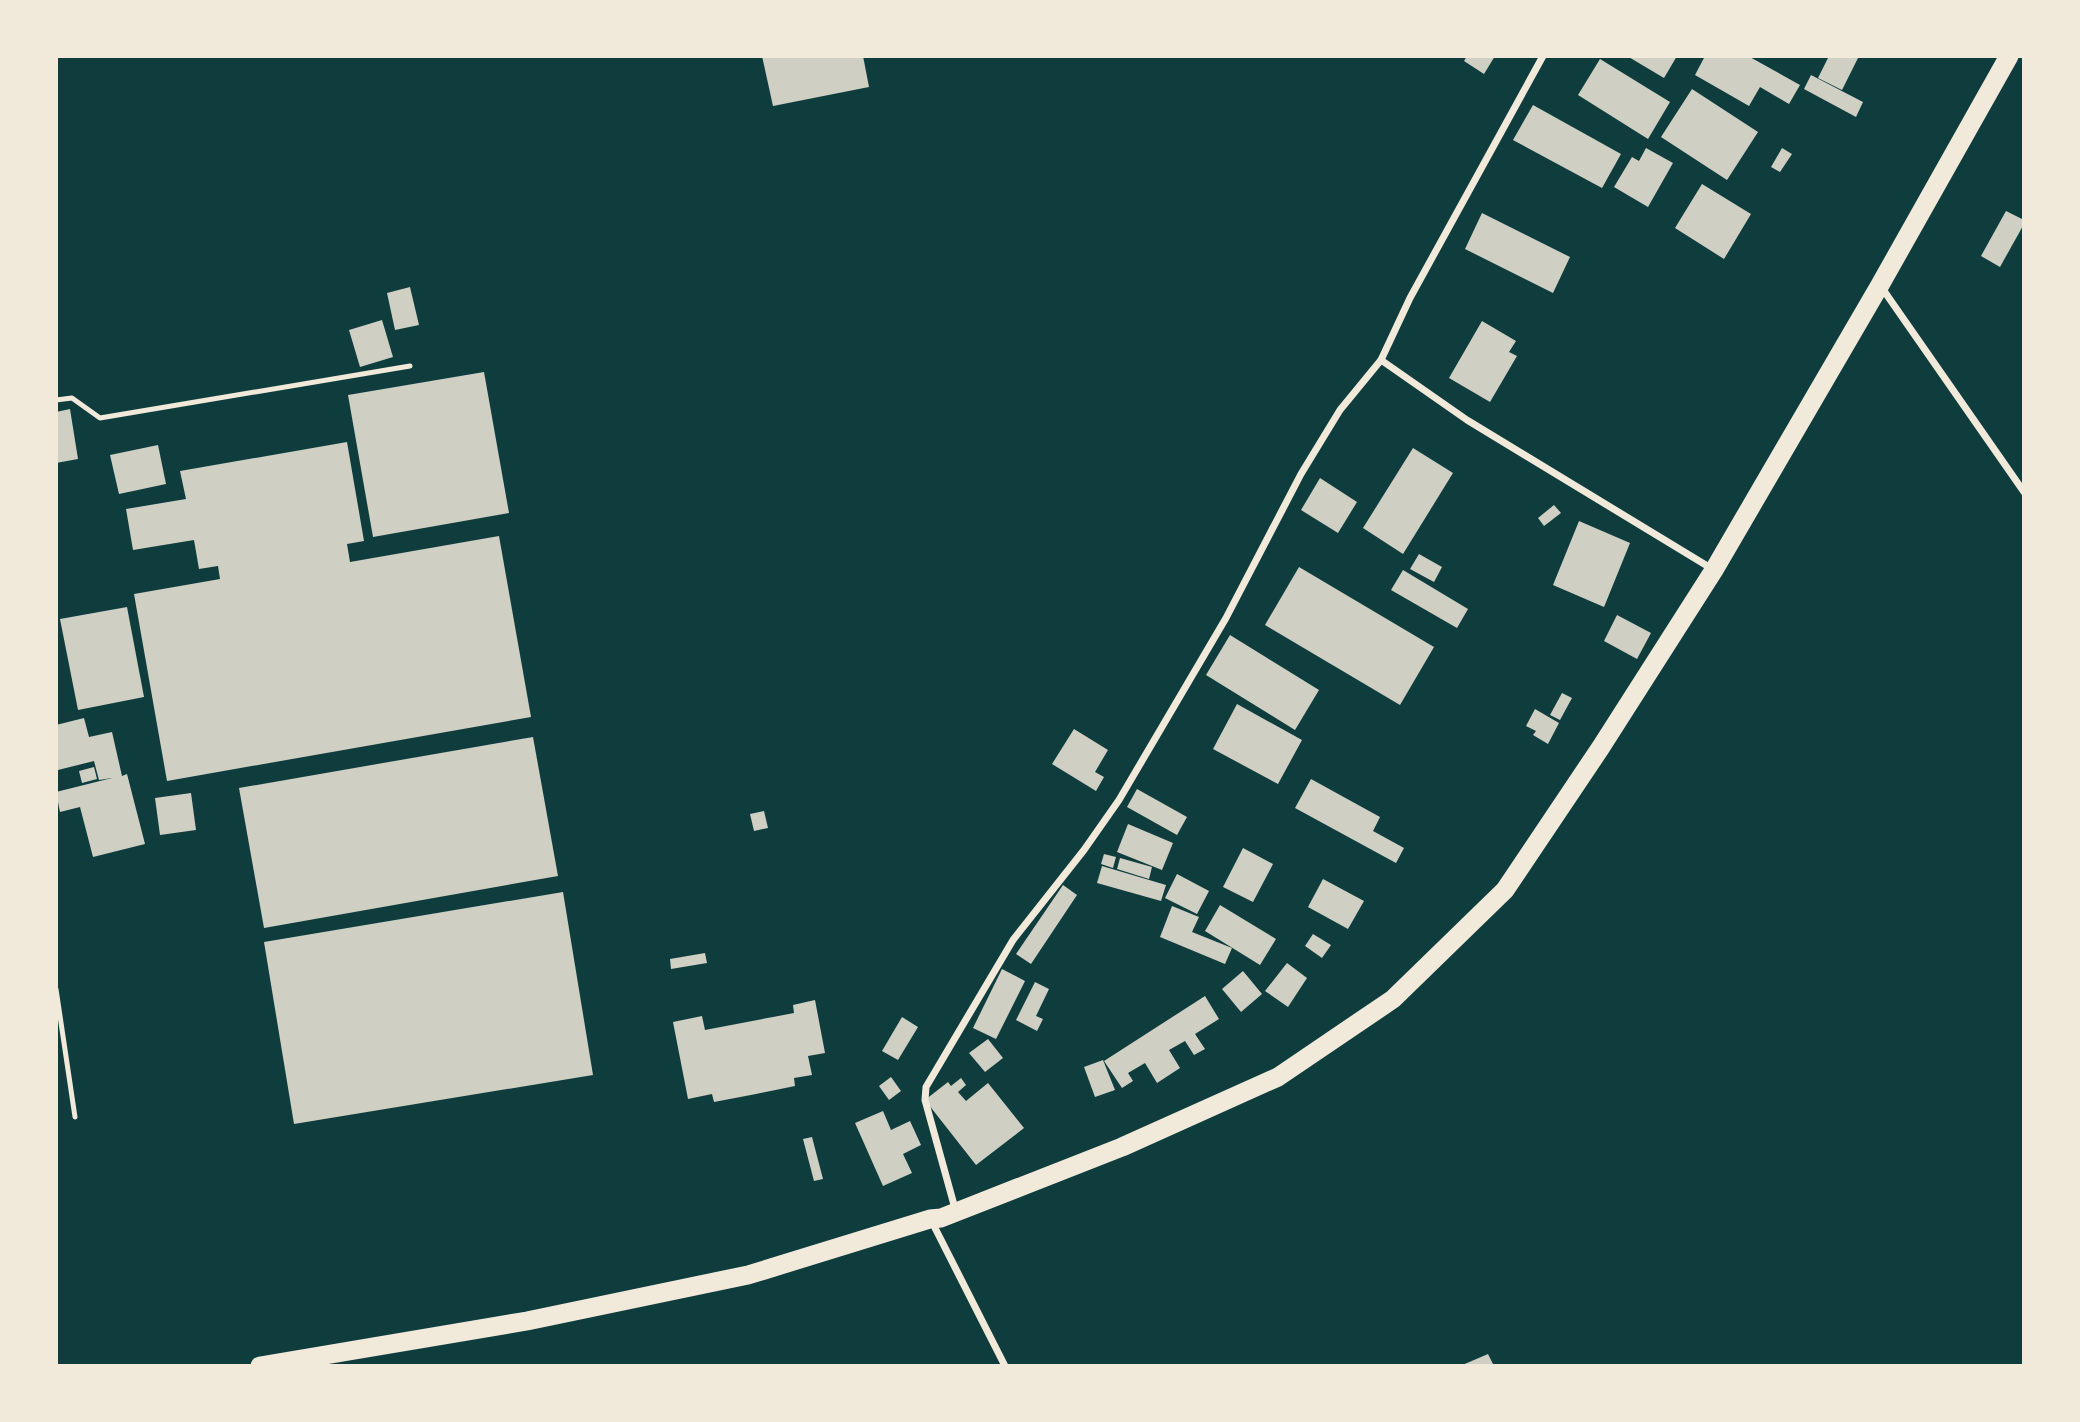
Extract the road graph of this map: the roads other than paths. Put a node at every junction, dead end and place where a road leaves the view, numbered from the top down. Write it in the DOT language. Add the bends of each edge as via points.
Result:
graph roads {
  1 [pos="1543,56"];
  2 [pos="2008,56"];
  3 [pos="1880,285"];
  4 [pos="1381,360"];
  5 [pos="410,366"];
  6 [pos="56,400"];
  7 [pos="2024,492"];
  8 [pos="1714,570"];
  9 [pos="56,990"];
  10 [pos="75,1117"];
  11 [pos="956,1212"];
  12 [pos="930,1219"];
  13 [pos="260,1366"];
  14 [pos="1005,1366"];
  1 -- 4 [label="street" via="1410,298"];
  2 -- 3 [label="highway"];
  3 -- 7 [label="street"];
  3 -- 8 [label="highway"];
  4 -- 8 [label="street" via="1467,420"];
  4 -- 11 [label="street" via="1340,410 1301,474 1226,618 1119,800 1013,940 926,1087 925,1100"];
  5 -- 6 [label="lane" via="100,418 72,398"];
  8 -- 11 [label="highway" via="1505,890 1393,999 1278,1077 1122,1147"];
  9 -- 10 [label="lane"];
  11 -- 12 [label="highway"];
  12 -- 13 [label="highway" via="748,1275 527,1321"];
  12 -- 14 [label="street"];
}
